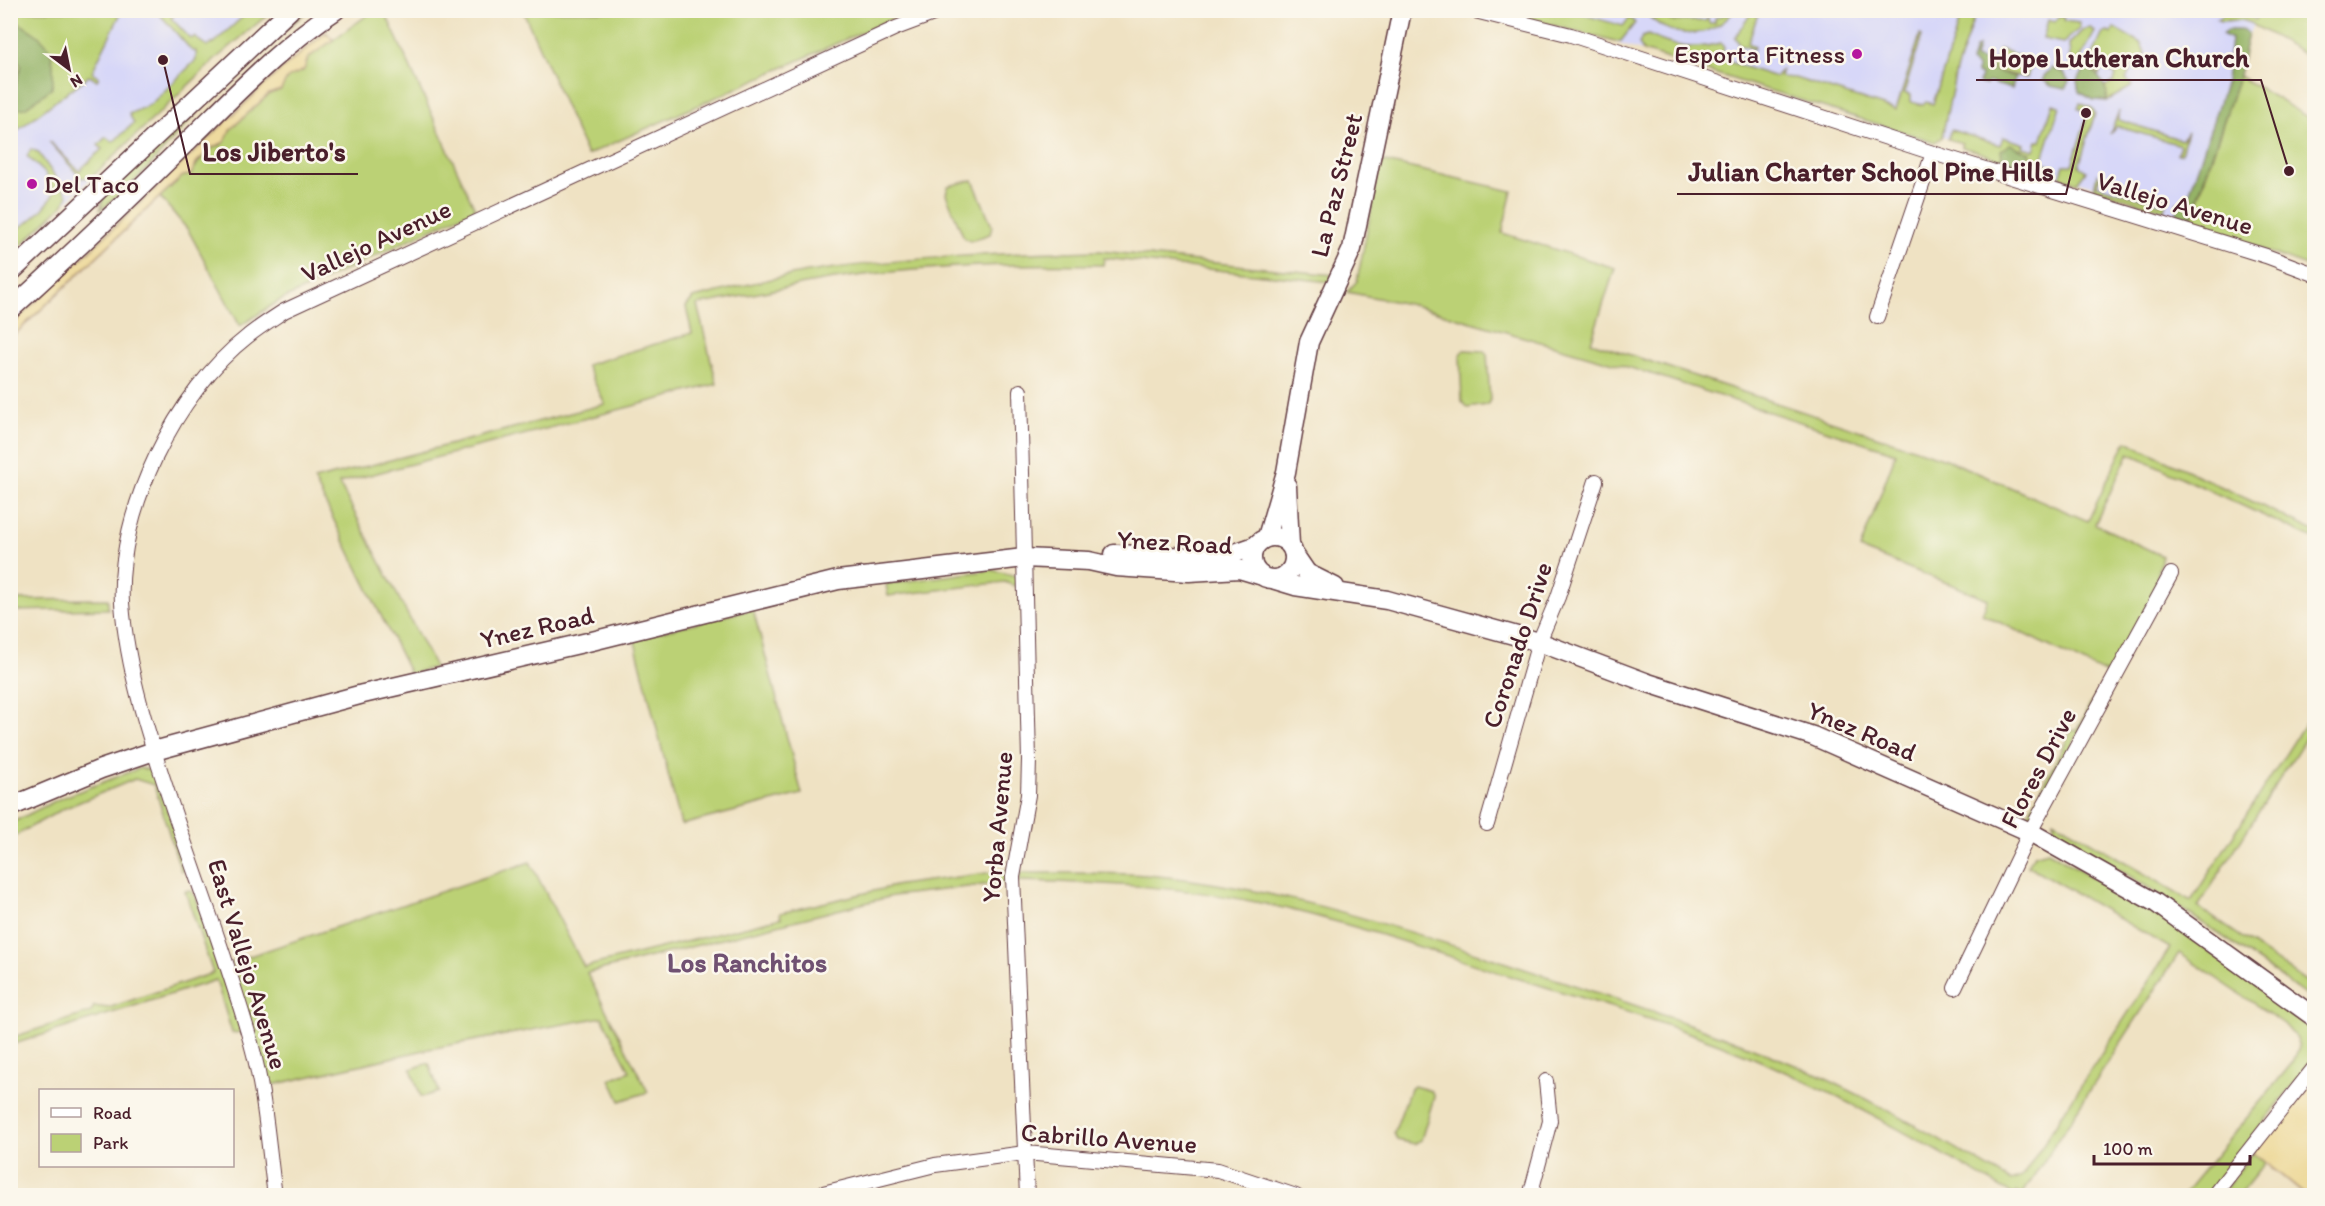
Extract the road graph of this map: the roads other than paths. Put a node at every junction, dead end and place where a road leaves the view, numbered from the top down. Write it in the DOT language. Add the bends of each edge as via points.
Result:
graph roads {
  1 [pos="290,10"];
  2 [pos="336,10"];
  3 [pos="944,10"];
  4 [pos="1402,10"];
  5 [pos="1471,10"];
  6 [pos="1933,153"];
  7 [pos="10,273"];
  8 [pos="2314,274"];
  9 [pos="10,310"];
  10 [pos="1877,317"];
  11 [pos="1020,391"];
  12 [pos="1286,472"];
  13 [pos="1596,481"];
  14 [pos="1261,542"];
  15 [pos="1292,550"];
  16 [pos="1024,558"];
  17 [pos="1089,561"];
  18 [pos="2171,574"];
  19 [pos="1267,577"];
  20 [pos="1345,592"];
  21 [pos="1539,642"];
  22 [pos="154,751"];
  23 [pos="10,807"];
  24 [pos="1487,824"];
  25 [pos="2030,832"];
  26 [pos="1955,988"];
  27 [pos="2314,1017"];
  28 [pos="2314,1068"];
  29 [pos="1546,1081"];
  30 [pos="1025,1153"];
  31 [pos="275,1196"];
  32 [pos="811,1196"];
  33 [pos="1027,1196"];
  34 [pos="1296,1196"];
  35 [pos="1530,1196"];
  36 [pos="2213,1196"];
  1 -- 7 [label="main road"];
  2 -- 9 [label="main road" via="247,84 91,237"];
  3 -- 22 [label="street, Vallejo Avenue" via="896,28 336,284 284,311 247,337 189,400 140,495 130,535 122,604 133,675"];
  4 -- 12 [label="main road, La Paz Street" via="1352,249 1309,342"];
  5 -- 6 [label="street, Vallejo Avenue" via="1571,35"];
  6 -- 8 [label="street, Vallejo Avenue"];
  6 -- 10 [label="street"];
  11 -- 16 [label="street, Yorba Avenue"];
  12 -- 14 [label="main road, La Paz Street"];
  12 -- 15 [label="main road, La Paz Street"];
  13 -- 21 [label="street, Coronado Drive"];
  14 -- 15 [label="main road" via="1280,538"];
  14 -- 17 [label="main road, Ynez Road" via="1221,558 1114,554"];
  14 -- 19 [label="main road" via="1251,558"];
  15 -- 19 [label="main road" via="1291,569 1284,576"];
  15 -- 20 [label="main road, Ynez Road" via="1307,573"];
  16 -- 17 [label="main road, Ynez Road"];
  16 -- 22 [label="main road, Ynez Road" via="838,580 363,694"];
  16 -- 30 [label="street, Yorba Avenue" via="1028,795 1013,877"];
  17 -- 19 [label="main road, Ynez Road" via="1116,567 1190,572 1239,569"];
  18 -- 25 [label="street, Flores Drive"];
  19 -- 20 [label="main road, Ynez Road" via="1322,591"];
  20 -- 21 [label="main road, Ynez Road"];
  21 -- 24 [label="street, Coronado Drive"];
  21 -- 25 [label="main road, Ynez Road" via="1648,683 1813,736"];
  22 -- 23 [label="main road, Ynez Road"];
  22 -- 31 [label="street, East Vallejo Avenue" via="250,1042 266,1109"];
  25 -- 26 [label="street, Flores Drive"];
  25 -- 27 [label="main road, Ynez Road" via="2156,903"];
  28 -- 36 [label="street"];
  29 -- 35 [label="street" via="1550,1121"];
  30 -- 32 [label="street, Cabrillo Avenue" via="935,1165"];
  30 -- 33 [label="street, Yorba Avenue"];
  30 -- 34 [label="street, Cabrillo Avenue" via="1218,1170"];
}
